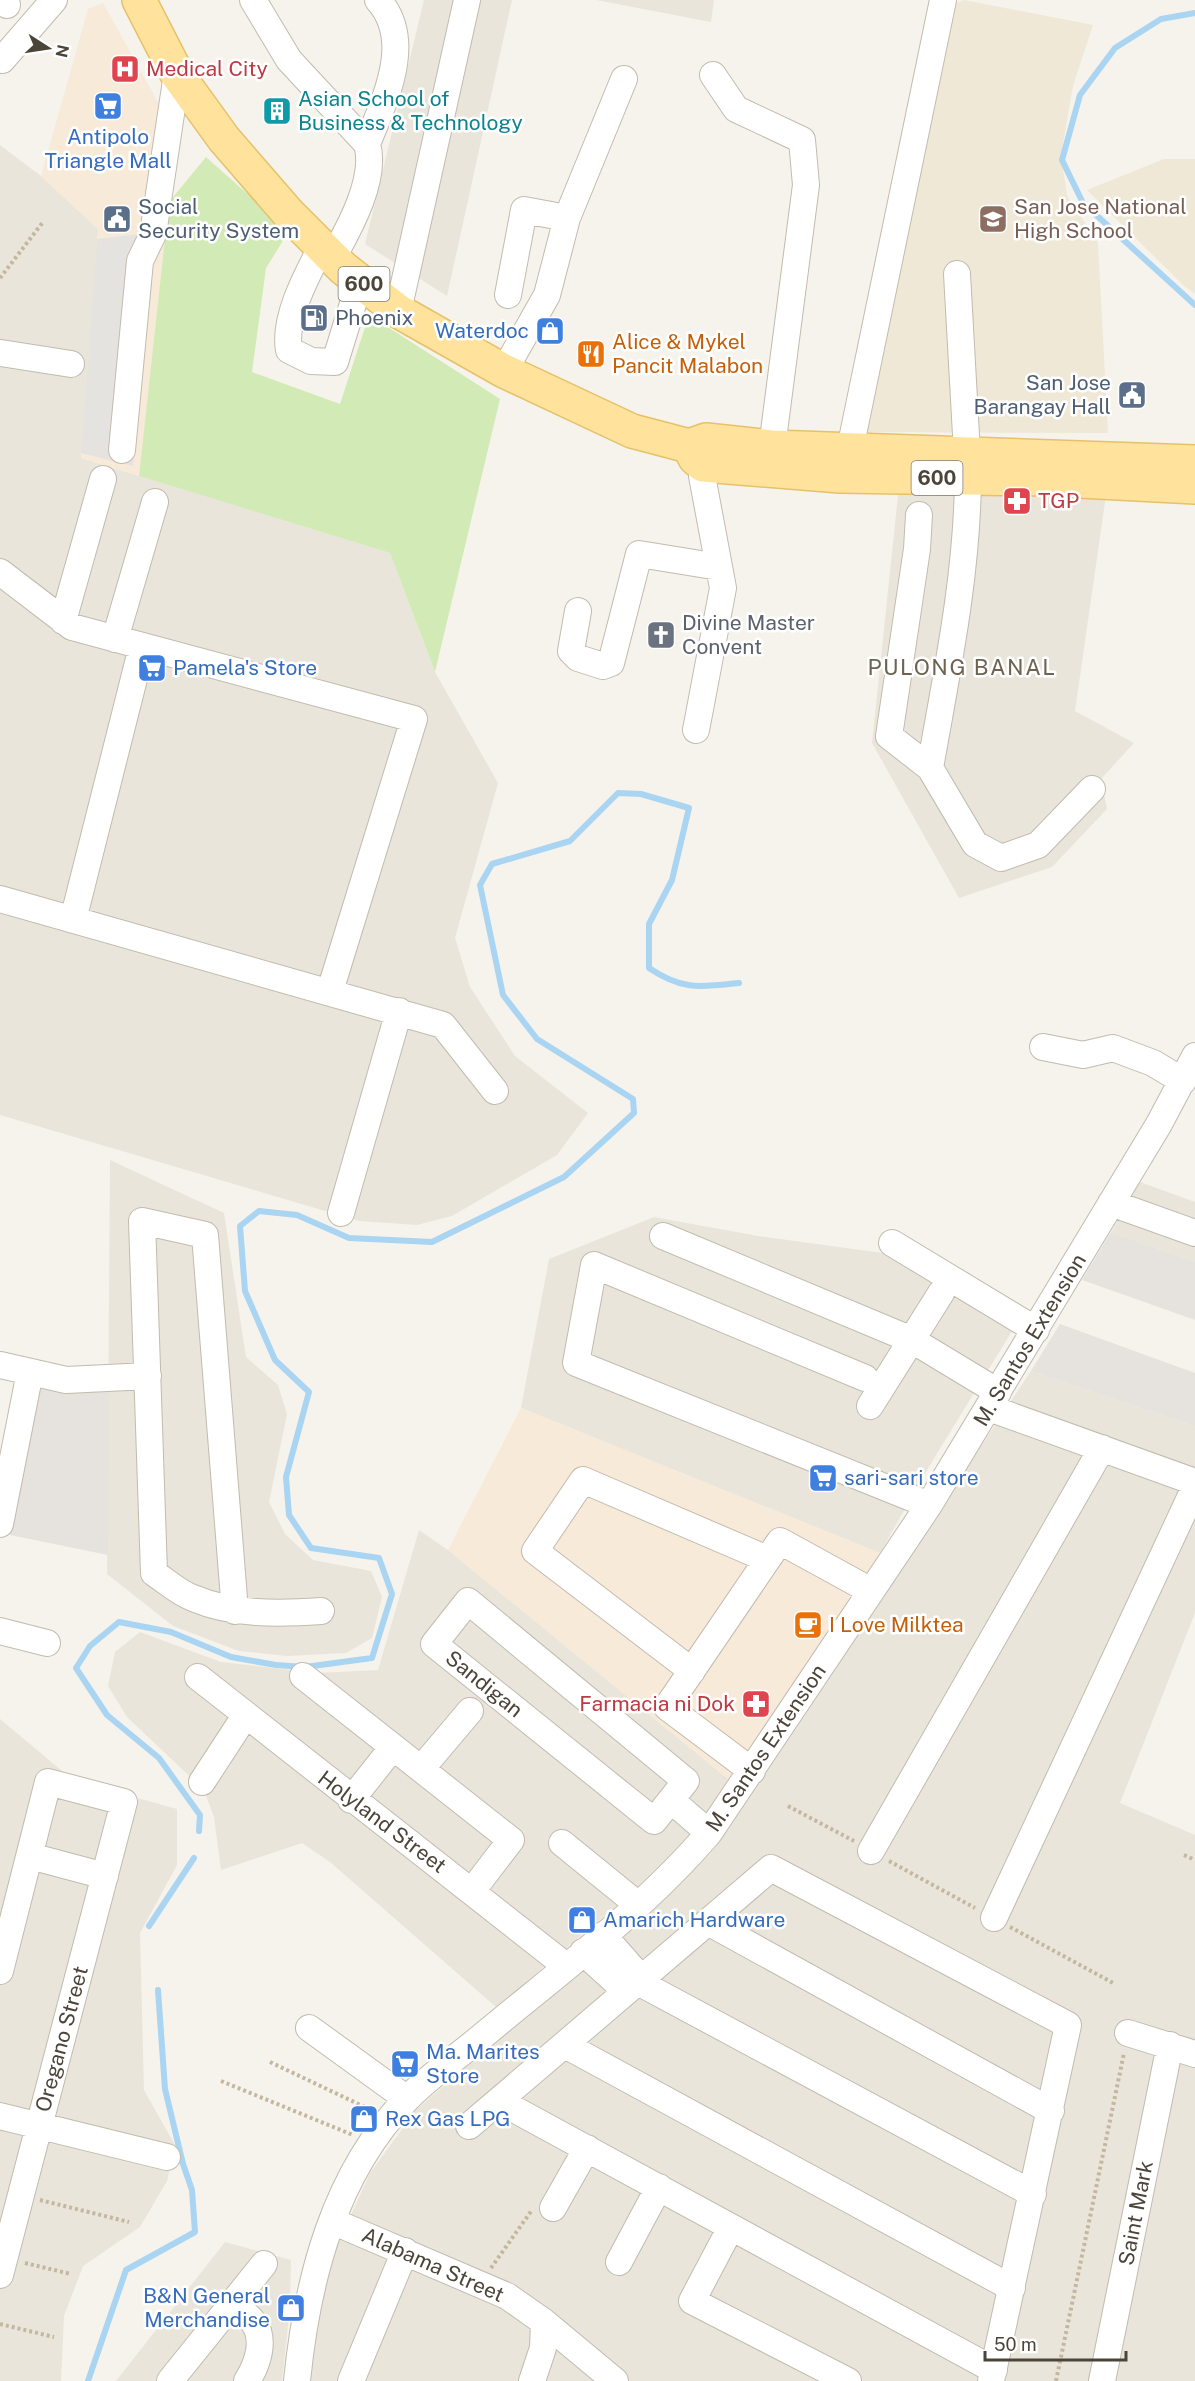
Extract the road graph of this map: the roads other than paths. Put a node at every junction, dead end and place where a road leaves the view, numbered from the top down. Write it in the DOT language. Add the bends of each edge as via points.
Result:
graph roads {
  1 [pos="54,0"];
  2 [pos="139,0"];
  3 [pos="253,0"];
  4 [pos="378,0"];
  5 [pos="467,0"];
  6 [pos="943,0"];
  7 [pos="6,63"];
  8 [pos="177,74"];
  9 [pos="713,75"];
  10 [pos="624,79"];
  11 [pos="367,144"];
  12 [pos="567,218"];
  13 [pos="328,251"];
  14 [pos="957,274"];
  15 [pos="360,281"];
  16 [pos="508,295"];
  17 [pos="399,311"];
  18 [pos="0,357"];
  19 [pos="71,364"];
  20 [pos="504,371"];
  21 [pos="772,447"];
  22 [pos="850,449"];
  23 [pos="122,450"];
  24 [pos="696,455"];
  25 [pos="1195,462"];
  26 [pos="968,466"];
  27 [pos="103,479"];
  28 [pos="1195,487"];
  29 [pos="155,502"];
  30 [pos="918,515"];
  31 [pos="719,567"];
  32 [pos="0,572"];
  33 [pos="578,611"];
  34 [pos="63,621"];
  35 [pos="115,639"];
  36 [pos="142,647"];
  37 [pos="696,730"];
  38 [pos="930,768"];
  39 [pos="1092,789"];
  40 [pos="0,899"];
  41 [pos="73,920"];
  42 [pos="330,991"];
  43 [pos="399,1011"];
  44 [pos="1043,1047"];
  45 [pos="1195,1056"];
  46 [pos="1183,1081"];
  47 [pos="495,1091"];
  48 [pos="1111,1203"];
  49 [pos="341,1213"];
  50 [pos="1195,1233"];
  51 [pos="663,1236"];
  52 [pos="892,1243"];
  53 [pos="941,1293"];
  54 [pos="1036,1330"];
  55 [pos="912,1340"];
  56 [pos="0,1365"];
  57 [pos="30,1372"];
  58 [pos="148,1376"];
  59 [pos="865,1378"];
  60 [pos="993,1400"];
  61 [pos="870,1406"];
  62 [pos="1102,1448"];
  63 [pos="1195,1482"];
  64 [pos="1195,1487"];
  65 [pos="929,1505"];
  66 [pos="0,1524"];
  67 [pos="767,1559"];
  68 [pos="871,1591"];
  69 [pos="235,1611"];
  70 [pos="321,1611"];
  71 [pos="0,1631"];
  72 [pos="46,1643"];
  73 [pos="692,1671"];
  74 [pos="303,1676"];
  75 [pos="198,1677"];
  76 [pos="470,1711"];
  77 [pos="244,1716"];
  78 [pos="393,1747"];
  79 [pos="422,1769"];
  80 [pos="752,1772"];
  81 [pos="202,1782"];
  82 [pos="351,1800"];
  83 [pos="671,1800"];
  84 [pos="710,1833"];
  85 [pos="562,1843"];
  86 [pos="871,1851"];
  87 [pos="30,1856"];
  88 [pos="105,1876"];
  89 [pos="472,1891"];
  90 [pos="637,1904"];
  91 [pos="994,1918"];
  92 [pos="708,1922"];
  93 [pos="603,1935"];
  94 [pos="575,1959"];
  95 [pos="0,1971"];
  96 [pos="638,1982"];
  97 [pos="309,2028"];
  98 [pos="1128,2033"];
  99 [pos="565,2045"];
  100 [pos="1170,2045"];
  101 [pos="1195,2054"];
  102 [pos="407,2099"];
  103 [pos="499,2101"];
  104 [pos="1051,2111"];
  105 [pos="0,2116"];
  106 [pos="39,2126"];
  107 [pos="469,2126"];
  108 [pos="587,2148"];
  109 [pos="167,2157"];
  110 [pos="659,2187"];
  111 [pos="1032,2194"];
  112 [pos="544,2206"];
  113 [pos="332,2221"];
  114 [pos="731,2228"];
  115 [pos="405,2251"];
  116 [pos="619,2262"];
  117 [pos="264,2264"];
  118 [pos="2,2267"];
  119 [pos="1012,2288"];
  120 [pos="232,2304"];
  121 [pos="544,2322"];
  122 [pos="993,2376"];
  123 [pos="170,2381"];
  124 [pos="248,2381"];
  125 [pos="297,2381"];
  126 [pos="351,2381"];
  127 [pos="532,2381"];
  128 [pos="615,2381"];
  129 [pos="848,2381"];
  130 [pos="1102,2381"];
  1 -- 7 [label="street"];
  2 -- 8 [label="main road, 600"];
  3 -- 11 [label="street" via="289,60"];
  4 -- 11 [label="street" via="397,45 387,93"];
  5 -- 17 [label="street"];
  6 -- 22 [label="street"];
  8 -- 13 [label="main road, 600" via="224,139 289,214"];
  8 -- 23 [label="street" via="153,234 140,261"];
  9 -- 21 [label="street" via="736,109 802,140 806,184"];
  10 -- 12 [label="street"];
  11 -- 13 [label="street" via="370,168 350,226"];
  12 -- 16 [label="street" via="524,210"];
  12 -- 20 [label="street" via="547,295"];
  13 -- 15 [label="main road, 600"];
  13 -- 15 [label="street" via="303,283 287,341 289,350 311,361 335,362"];
  14 -- 26 [label="street"];
  15 -- 17 [label="main road, 600"];
  17 -- 20 [label="main road, 600"];
  18 -- 19 [label="street"];
  20 -- 24 [label="main road, 600" via="632,431"];
  21 -- 22 [label="main road, 600"];
  21 -- 24 [label="main road, 600" via="706,440"];
  22 -- 26 [label="main road, 600"];
  24 -- 26 [label="main road, 600" via="829,475"];
  24 -- 31 [label="street"];
  25 -- 26 [label="main road, 600"];
  26 -- 28 [label="main road, 600" via="1042,479"];
  26 -- 38 [label="street" via="968,536 962,586"];
  27 -- 34 [label="street"];
  29 -- 35 [label="street"];
  30 -- 38 [label="street" via="917,549 889,736"];
  31 -- 33 [label="street" via="639,554 611,663 603,666 578,658 571,651"];
  31 -- 37 [label="street" via="723,588"];
  32 -- 34 [label="street"];
  34 -- 35 [label="street"];
  35 -- 36 [label="street"];
  36 -- 41 [label="street"];
  36 -- 42 [label="street" via="414,719"];
  38 -- 39 [label="street" via="975,844 1001,858 1038,844"];
  40 -- 41 [label="street"];
  41 -- 42 [label="street"];
  42 -- 43 [label="street"];
  43 -- 47 [label="street" via="443,1025"];
  43 -- 49 [label="street"];
  44 -- 46 [label="street" via="1083,1055 1113,1048 1153,1063"];
  45 -- 46 [label="street, M. Santos Extension"];
  46 -- 48 [label="street, M. Santos Extension"];
  48 -- 50 [label="street"];
  48 -- 54 [label="street, M. Santos Extension"];
  51 -- 55 [label="street"];
  52 -- 54 [label="street"];
  53 -- 55 [label="street"];
  54 -- 60 [label="street, M. Santos Extension"];
  55 -- 60 [label="street"];
  55 -- 61 [label="street"];
  56 -- 57 [label="street"];
  57 -- 58 [label="street" via="66,1380"];
  57 -- 66 [label="street"];
  58 -- 69 [label="street" via="154,1573 192,1598"];
  58 -- 69 [label="street" via="142,1221 205,1235"];
  59 -- 65 [label="street" via="594,1265 576,1363"];
  60 -- 62 [label="street"];
  60 -- 65 [label="street, M. Santos Extension"];
  62 -- 63 [label="street"];
  62 -- 86 [label="street"];
  64 -- 91 [label="street"];
  65 -- 68 [label="street, M. Santos Extension"];
  67 -- 68 [label="street" via="780,1541"];
  67 -- 73 [label="street"];
  67 -- 73 [label="street" via="583,1480 535,1551"];
  68 -- 80 [label="street, M. Santos Extension"];
  69 -- 70 [label="street"];
  71 -- 72 [label="street"];
  73 -- 80 [label="street" via="667,1707"];
  74 -- 78 [label="street"];
  75 -- 77 [label="street, Holyland Street"];
  76 -- 79 [label="street"];
  77 -- 81 [label="street"];
  77 -- 82 [label="street, Holyland Street"];
  78 -- 79 [label="street"];
  78 -- 82 [label="street"];
  79 -- 89 [label="street" via="511,1840"];
  80 -- 84 [label="street, M. Santos Extension"];
  82 -- 89 [label="street, Holyland Street"];
  83 -- 83 [label="street, Sandigan" via="686,1781 468,1601 434,1644 654,1821"];
  83 -- 84 [label="street"];
  84 -- 90 [label="street, M. Santos Extension" via="683,1864"];
  85 -- 90 [label="street"];
  87 -- 88 [label="street"];
  87 -- 88 [label="street, Oregano Street" via="48,1782 124,1802"];
  87 -- 95 [label="street"];
  88 -- 106 [label="street, Oregano Street"];
  89 -- 94 [label="street, Holyland Street"];
  90 -- 93 [label="street, M. Santos Extension"];
  92 -- 96 [label="street"];
  92 -- 104 [label="street"];
  92 -- 104 [label="street" via="771,1868 1068,2025"];
  93 -- 94 [label="street, M. Santos Extension"];
  93 -- 96 [label="street" via="632,1968"];
  94 -- 96 [label="street, Holyland Street" via="617,1983"];
  94 -- 102 [label="street, M. Santos Extension"];
  96 -- 99 [label="street"];
  96 -- 111 [label="street"];
  97 -- 102 [label="street"];
  98 -- 100 [label="street"];
  99 -- 103 [label="street"];
  99 -- 119 [label="street"];
  100 -- 101 [label="street"];
  100 -- 130 [label="street, Saint Mark"];
  102 -- 113 [label="street, M. Santos Extension" via="356,2169"];
  103 -- 107 [label="street"];
  103 -- 108 [label="street"];
  104 -- 111 [label="street"];
  105 -- 106 [label="street"];
  106 -- 109 [label="street"];
  106 -- 118 [label="street, Oregano Street"];
  108 -- 110 [label="street"];
  108 -- 112 [label="street"];
  110 -- 114 [label="street"];
  110 -- 116 [label="street"];
  111 -- 119 [label="street"];
  113 -- 115 [label="street, Alabama Street"];
  113 -- 125 [label="street, M. Santos Extension" via="310,2290"];
  114 -- 122 [label="street"];
  114 -- 129 [label="street" via="692,2301"];
  115 -- 121 [label="street, Alabama Street" via="507,2296"];
  115 -- 126 [label="street"];
  117 -- 120 [label="street"];
  119 -- 122 [label="street"];
  120 -- 123 [label="street"];
  120 -- 124 [label="street" via="254,2323 260,2344"];
  121 -- 127 [label="street" via="543,2348"];
  121 -- 128 [label="street, Alabama Street"];
}
